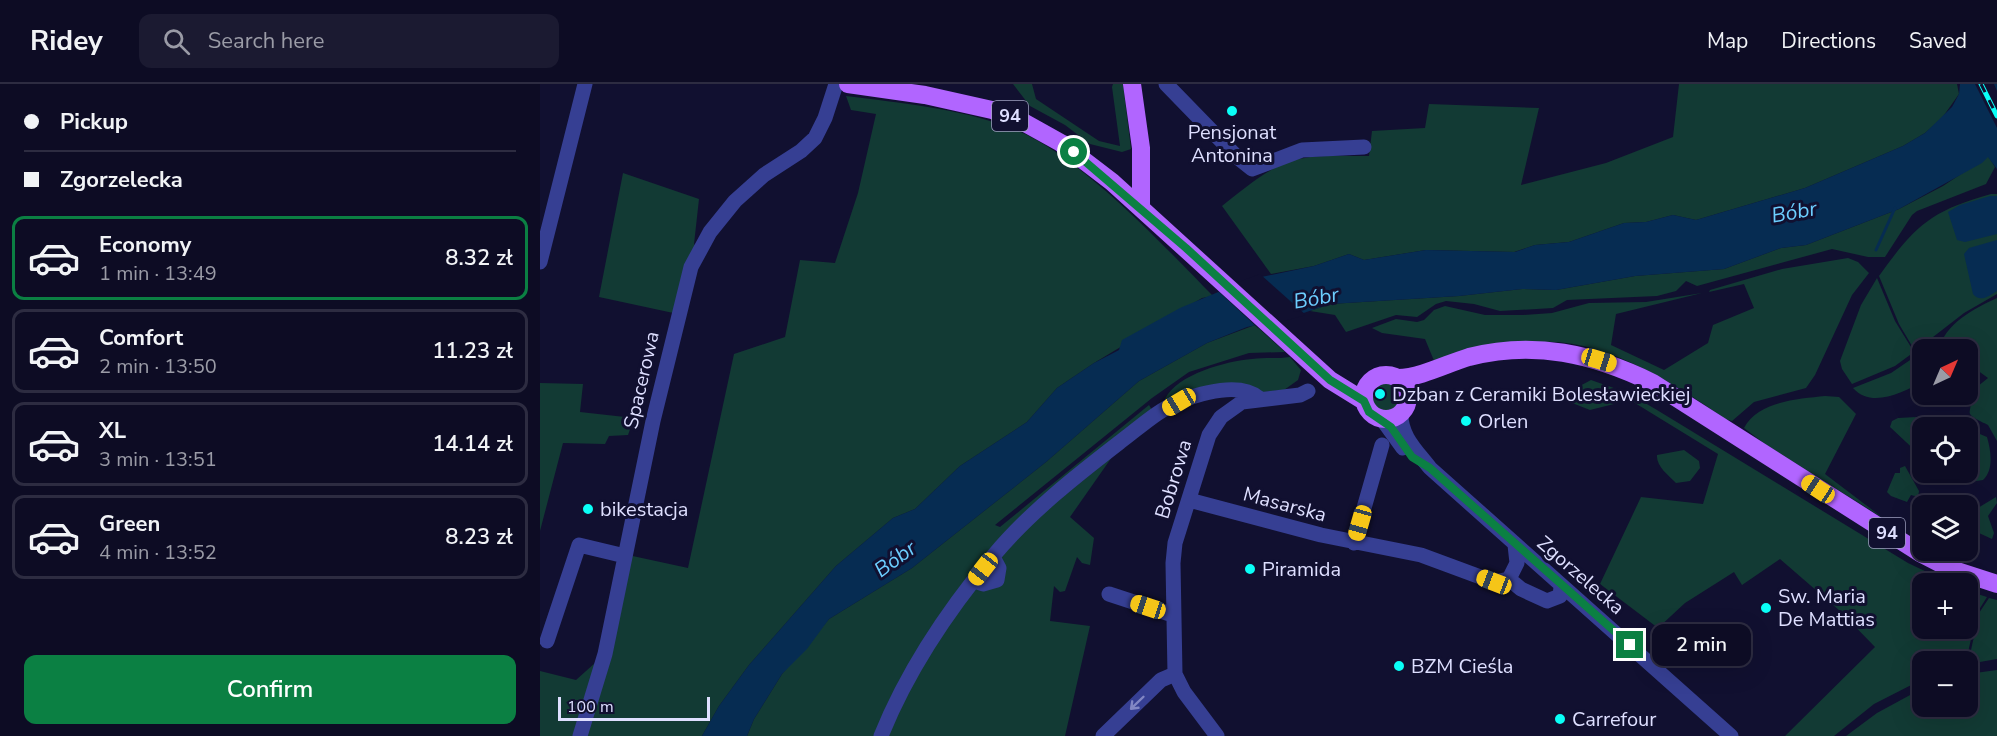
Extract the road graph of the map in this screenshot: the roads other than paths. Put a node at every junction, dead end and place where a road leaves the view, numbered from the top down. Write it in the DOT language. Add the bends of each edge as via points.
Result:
graph roads {
  1 [pos="585,84"];
  2 [pos="836,84"];
  3 [pos="848,84"];
  4 [pos="1132,84"];
  5 [pos="1166,84"];
  6 [pos="925,90"];
  7 [pos="1364,147"];
  8 [pos="1141,208"];
  9 [pos="540,262"];
  10 [pos="1317,366"];
  11 [pos="1440,368"];
  12 [pos="1398,378"];
  13 [pos="1369,382"];
  14 [pos="1308,391"];
  15 [pos="1408,396"];
  16 [pos="1259,398"];
  17 [pos="1364,401"];
  18 [pos="1401,413"];
  19 [pos="1382,419"];
  20 [pos="1382,445"];
  21 [pos="1430,468"];
  22 [pos="1188,500"];
  23 [pos="1354,543"];
  24 [pos="1515,545"];
  25 [pos="625,556"];
  26 [pos="1509,579"];
  27 [pos="1997,584"];
  28 [pos="1561,587"];
  29 [pos="1109,594"];
  30 [pos="1173,615"];
  31 [pos="547,641"];
  32 [pos="1175,674"];
  33 [pos="1722,733"];
  34 [pos="580,736"];
  35 [pos="881,736"];
  36 [pos="1103,736"];
  37 [pos="1217,736"];
  1 -- 9 [label="street"];
  2 -- 25 [label="street, Spacerowa" via="815,138 735,201 710,232 692,267 658,399"];
  3 -- 6 [label="main road, 94"];
  4 -- 8 [label="main road" via="1141,148"];
  5 -- 7 [label="street" via="1252,169 1302,150"];
  6 -- 8 [label="main road, 94" via="1018,119 1080,156"];
  8 -- 10 [label="main road, 94"];
  10 -- 13 [label="main road, 94" via="1350,382"];
  10 -- 17 [label="main road, 94"];
  11 -- 12 [label="main road, 94"];
  11 -- 15 [label="main road, 94"];
  11 -- 27 [label="main road, 94" via="1481,354 1534,349 1587,356 1629,371 1890,535 1952,569"];
  12 -- 13 [label="main road, 94" via="1386,375"];
  12 -- 15 [label="main road"];
  13 -- 17 [label="main road"];
  14 -- 16 [label="street, Bobrowa"];
  15 -- 18 [label="main road, 94"];
  16 -- 22 [label="street, Bobrowa" via="1242,402 1214,426"];
  16 -- 35 [label="street" via="1251,392 1232,390 1179,402 1090,466 1017,529 993,557 999,568 997,580 983,584 974,581 923,651 897,695"];
  17 -- 19 [label="main road, 94" via="1369,412"];
  18 -- 19 [label="main road"];
  18 -- 21 [label="street, Zgorzelecka" via="1403,430"];
  19 -- 21 [label="street, Zgorzelecka" via="1406,452"];
  20 -- 23 [label="street"];
  21 -- 24 [label="street, Zgorzelecka"];
  22 -- 23 [label="street, Masarska"];
  22 -- 30 [label="street, Bobrowa" via="1175,543"];
  23 -- 26 [label="street, Masarska" via="1421,555 1494,582"];
  24 -- 26 [label="street" via="1517,563"];
  24 -- 28 [label="street, Zgorzelecka"];
  25 -- 31 [label="street" via="579,545"];
  25 -- 34 [label="street, Spacerowa" via="605,654"];
  26 -- 28 [label="street, Masarska" via="1547,601 1560,596"];
  28 -- 33 [label="street, Zgorzelecka"];
  29 -- 30 [label="street"];
  30 -- 32 [label="street, Bobrowa"];
  32 -- 36 [label="street, one-way" via="1161,680"];
  32 -- 37 [label="street, Bobrowa"];
}
